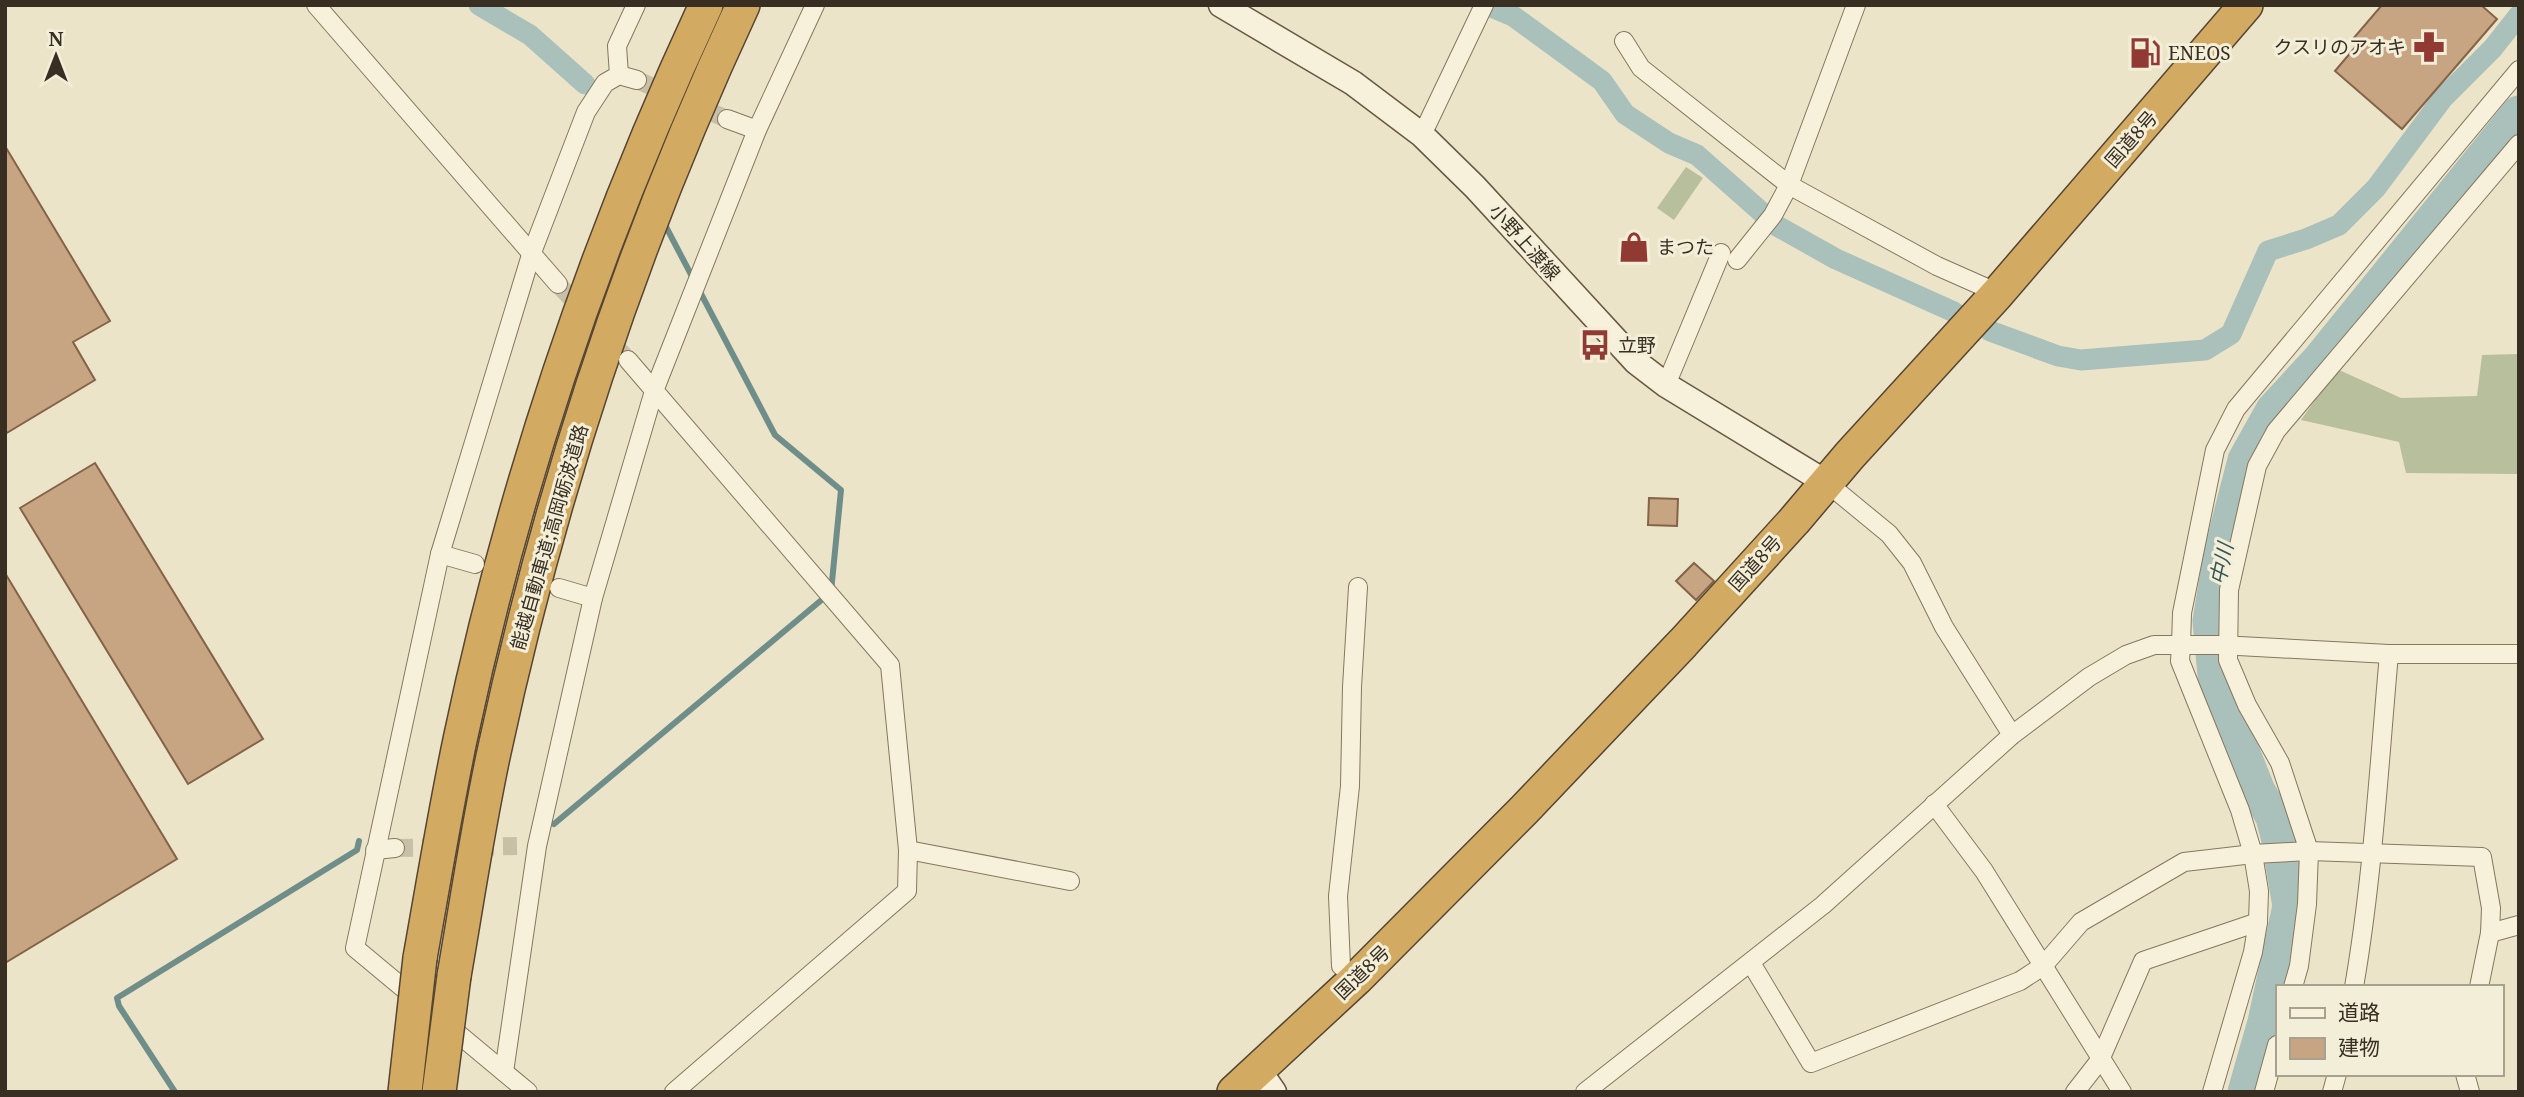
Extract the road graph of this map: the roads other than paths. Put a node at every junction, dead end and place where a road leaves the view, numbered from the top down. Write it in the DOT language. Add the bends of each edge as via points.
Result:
graph roads {
  1 [pos="317,5"];
  2 [pos="636,5"];
  3 [pos="706,5"];
  4 [pos="743,5"];
  5 [pos="815,5"];
  6 [pos="1221,5"];
  7 [pos="1484,5"];
  8 [pos="1856,5"];
  9 [pos="2246,5"];
  10 [pos="1624,41"];
  11 [pos="2519,70"];
  12 [pos="619,75"];
  13 [pos="637,80"];
  14 [pos="727,119"];
  15 [pos="757,130"];
  16 [pos="1422,135"];
  17 [pos="2519,144"];
  18 [pos="1788,185"];
  19 [pos="531,255"];
  20 [pos="558,284"];
  21 [pos="1998,293"];
  22 [pos="628,360"];
  23 [pos="1666,385"];
  24 [pos="654,391"];
  25 [pos="1827,483"];
  26 [pos="440,554"];
  27 [pos="475,564"];
  28 [pos="1359,587"];
  29 [pos="559,588"];
  30 [pos="593,598"];
  31 [pos="2185,645"];
  32 [pos="2224,645"];
  33 [pos="2389,654"];
  34 [pos="2519,654"];
  35 [pos="2012,734"];
  36 [pos="1934,804"];
  37 [pos="517,846"];
  38 [pos="537,846"];
  39 [pos="395,848"];
  40 [pos="374,850"];
  41 [pos="908,850"];
  42 [pos="2304,852"];
  43 [pos="2372,853"];
  44 [pos="2257,854"];
  45 [pos="1070,881"];
  46 [pos="2258,922"];
  47 [pos="2519,925"];
  48 [pos="2490,933"];
  49 [pos="1751,962"];
  50 [pos="2043,966"];
  51 [pos="1356,979"];
  52 [pos="2294,985"];
  53 [pos="2354,985"];
  54 [pos="2479,985"];
  55 [pos="2276,1049"];
  56 [pos="2100,1060"];
  57 [pos="504,1072"];
  58 [pos="1266,1081"];
  59 [pos="405,1092"];
  60 [pos="439,1092"];
  61 [pos="528,1092"];
  62 [pos="674,1092"];
  63 [pos="1234,1092"];
  64 [pos="1585,1092"];
  65 [pos="2076,1092"];
  66 [pos="2122,1092"];
  67 [pos="2212,1092"];
  68 [pos="2264,1092"];
  1 -- 19 [label="street"];
  2 -- 12 [label="street" via="617,46"];
  3 -- 59 [label="highway, 能越自動車道;高岡砺波道路, bridge" via="644,143 600,258 517,512 461,738 420,958"];
  4 -- 60 [label="highway, 能越自動車道;高岡砺波道路, bridge" via="671,171 587,402 558,499 494,752 454,975"];
  5 -- 15 [label="street"];
  6 -- 16 [label="main road, 小野上渡線" via="1353,83"];
  7 -- 16 [label="street"];
  8 -- 18 [label="street"];
  9 -- 21 [label="highway, 国道8号"];
  10 -- 18 [label="street" via="1641,68"];
  11 -- 31 [label="street" via="2236,409 2215,450 2182,613"];
  12 -- 13 [label="street"];
  12 -- 19 [label="street" via="605,83 586,112"];
  14 -- 15 [label="street"];
  15 -- 24 [label="street"];
  16 -- 23 [label="main road, 小野上渡線" via="1636,362"];
  17 -- 32 [label="street" via="2276,431 2257,466 2229,590"];
  18 -- 21 [label="street" via="1937,266"];
  18 -- 23 [label="street" via="1770,218 1729,257"];
  19 -- 20 [label="street"];
  19 -- 26 [label="street"];
  21 -- 25 [label="highway, 国道8号"];
  22 -- 24 [label="street"];
  23 -- 25 [label="main road, 小野上渡線"];
  24 -- 30 [label="street"];
  24 -- 41 [label="street" via="890,665"];
  25 -- 35 [label="street" via="1889,534 1912,563 1944,627"];
  25 -- 51 [label="highway, 国道8号" via="1524,810"];
  26 -- 27 [label="street"];
  26 -- 40 [label="street"];
  28 -- 51 [label="street" via="1350,786 1338,896 1341,966"];
  29 -- 30 [label="street"];
  30 -- 38 [label="street"];
  31 -- 32 [label="street"];
  31 -- 35 [label="street" via="2154,645 2126,654"];
  31 -- 44 [label="street" via="2180,661"];
  32 -- 33 [label="street"];
  32 -- 42 [label="street" via="2247,705 2280,763"];
  33 -- 34 [label="street"];
  33 -- 43 [label="street"];
  35 -- 36 [label="street"];
  36 -- 49 [label="street" via="1823,905"];
  36 -- 50 [label="street" via="1984,872"];
  37 -- 38 [label="street"];
  38 -- 57 [label="street"];
  39 -- 40 [label="street"];
  40 -- 57 [label="street" via="355,948"];
  41 -- 45 [label="street"];
  41 -- 62 [label="street" via="907,891"];
  42 -- 43 [label="street"];
  42 -- 44 [label="street"];
  42 -- 52 [label="street" via="2307,904"];
  43 -- 48 [label="street" via="2482,857 2491,908"];
  43 -- 53 [label="street"];
  44 -- 46 [label="street"];
  44 -- 50 [label="street" via="2184,862 2081,922"];
  46 -- 56 [label="street" via="2143,961"];
  46 -- 67 [label="street"];
  47 -- 48 [label="street"];
  48 -- 54 [label="street"];
  49 -- 50 [label="street" via="1811,1063 2020,981"];
  49 -- 64 [label="street"];
  50 -- 56 [label="street"];
  51 -- 58 [label="highway, 国道8号"];
  55 -- 68 [label="street"];
  56 -- 65 [label="street"];
  56 -- 66 [label="street"];
  57 -- 61 [label="street"];
  58 -- 63 [label="highway, 国道8号"];
}
